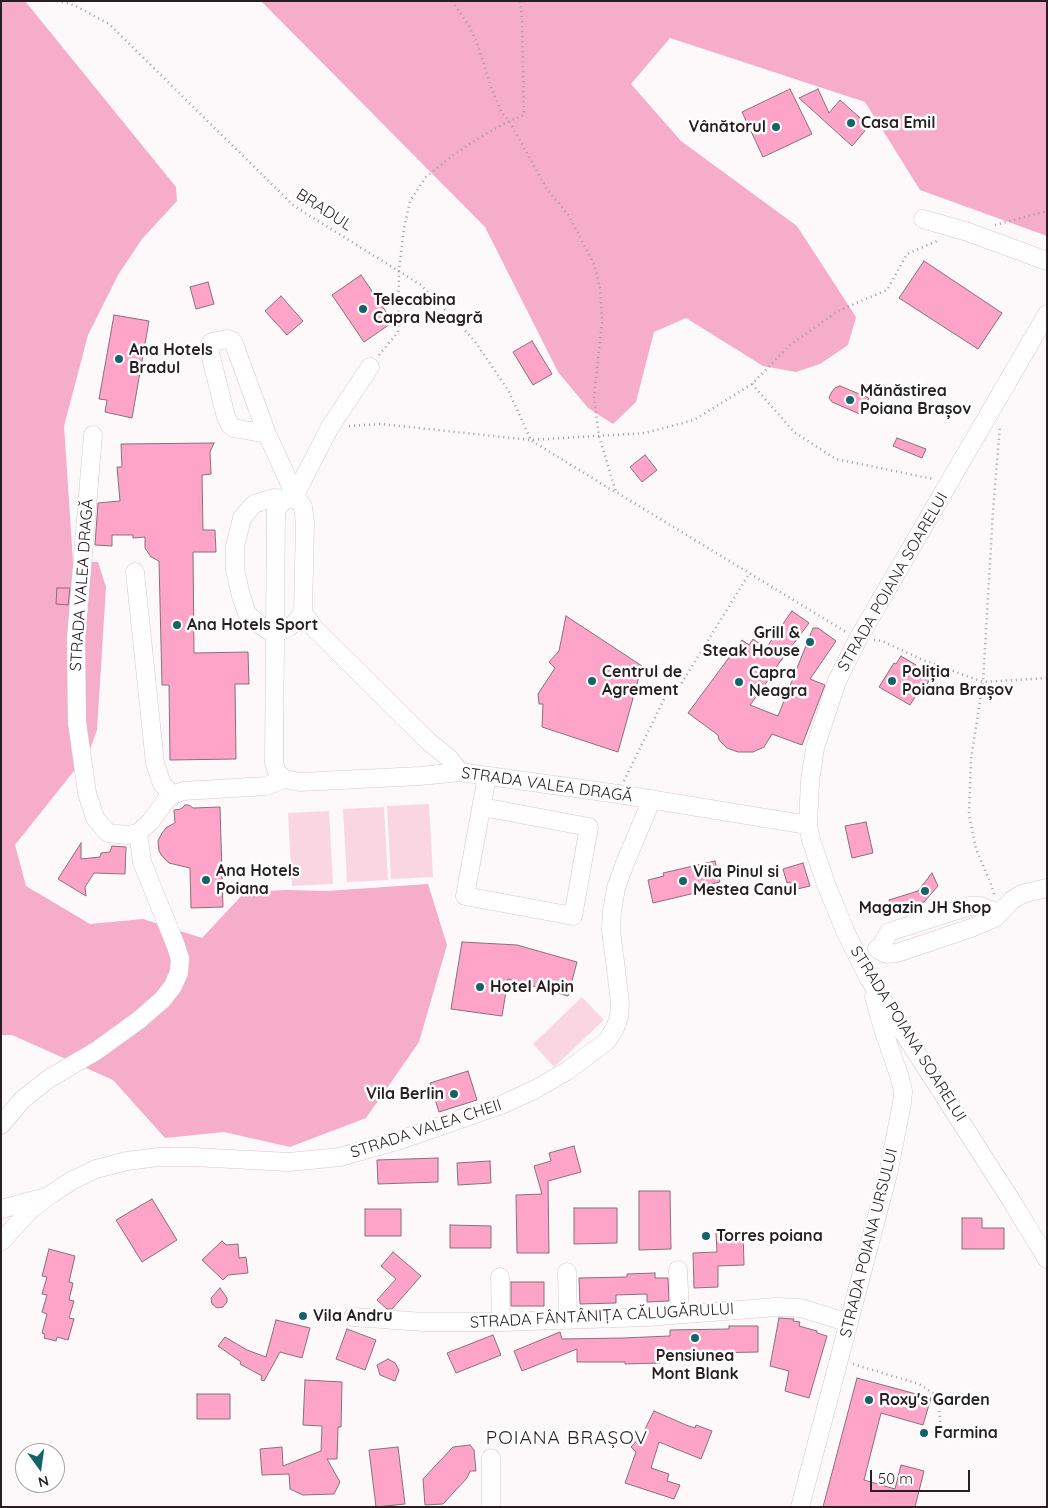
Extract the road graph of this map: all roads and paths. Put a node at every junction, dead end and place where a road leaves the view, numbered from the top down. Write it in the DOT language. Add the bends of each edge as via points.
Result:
graph roads {
  1 [pos="57,1"];
  2 [pos="452,1"];
  3 [pos="520,1"];
  4 [pos="508,121"];
  5 [pos="1047,211"];
  6 [pos="923,219"];
  7 [pos="994,225"];
  8 [pos="940,240"];
  9 [pos="1047,261"];
  10 [pos="399,270"];
  11 [pos="1047,314"];
  12 [pos="370,367"];
  13 [pos="752,384"];
  14 [pos="1000,424"];
  15 [pos="330,427"];
  16 [pos="267,434"];
  17 [pos="94,435"];
  18 [pos="599,436"];
  19 [pos="531,440"];
  20 [pos="950,482"];
  21 [pos="616,492"];
  22 [pos="290,497"];
  23 [pos="134,572"];
  24 [pos="749,574"];
  25 [pos="303,613"];
  26 [pos="274,634"];
  27 [pos="858,639"];
  28 [pos="1047,678"];
  29 [pos="982,682"];
  30 [pos="428,741"];
  31 [pos="460,772"];
  32 [pos="420,776"];
  33 [pos="488,776"];
  34 [pos="284,779"];
  35 [pos="618,794"];
  36 [pos="173,795"];
  37 [pos="652,799"];
  38 [pos="482,807"];
  39 [pos="808,825"];
  40 [pos="138,832"];
  41 [pos="1047,888"];
  42 [pos="996,912"];
  43 [pos="857,955"];
  44 [pos="870,980"];
  45 [pos="931,1075"];
  46 [pos="903,1091"];
  47 [pos="1,1125"];
  48 [pos="50,1195"];
  49 [pos="1,1209"];
  50 [pos="1,1242"];
  51 [pos="1047,1259"];
  52 [pos="678,1270"];
  53 [pos="567,1272"];
  54 [pos="500,1277"];
  55 [pos="680,1314"];
  56 [pos="353,1317"];
  57 [pos="568,1320"];
  58 [pos="501,1322"];
  59 [pos="849,1323"];
  60 [pos="840,1360"];
  61 [pos="941,1434"];
  62 [pos="491,1458"];
  63 [pos="491,1507"];
  64 [pos="800,1507"];
  1 -- 10 [label="path, BRADUL" via="74,5 109,24 294,206"];
  2 -- 4 [label="path" via="477,43 492,90"];
  3 -- 4 [label="path" via="524,115"];
  4 -- 10 [label="path" via="426,177 410,201"];
  4 -- 18 [label="path" via="547,189 569,216 595,266 602,322 594,397"];
  5 -- 7 [label="path"];
  6 -- 9 [label="street"];
  8 -- 13 [label="path" via="907,254 887,290 838,311 790,344"];
  10 -- 12 [label="path" via="398,332"];
  10 -- 19 [label="path, BRADUL" via="421,285 474,340 508,390"];
  11 -- 20 [label="street, STRADA POIANA SOARELUI"];
  12 -- 15 [label="street"];
  13 -- 18 [label="path" via="694,420 645,433"];
  13 -- 20 [label="path" via="794,432 836,459"];
  14 -- 29 [label="path"];
  15 -- 19 [label="path" via="381,424"];
  15 -- 22 [label="street"];
  16 -- 16 [label="street" via="232,340 212,342 209,349 230,425"];
  16 -- 22 [label="street"];
  17 -- 40 [label="street, STRADA VALEA DRAGĂ" via="76,639 77,722 87,793 95,818 108,833 126,835"];
  18 -- 19 [label="path"];
  18 -- 21 [label="path"];
  19 -- 21 [label="path"];
  20 -- 27 [label="street, STRADA POIANA SOARELUI"];
  21 -- 24 [label="path"];
  22 -- 25 [label="street" via="303,507 305,523"];
  22 -- 26 [label="street" via="276,511"];
  22 -- 26 [label="street" via="254,504 242,518 235,547 235,569 247,613"];
  23 -- 36 [label="street" via="155,763 162,784"];
  24 -- 27 [label="path"];
  24 -- 35 [label="path" via="681,684 665,696"];
  25 -- 26 [label="street" via="296,622"];
  25 -- 30 [label="street" via="316,630"];
  26 -- 34 [label="street" via="274,763"];
  27 -- 29 [label="path" via="882,641"];
  27 -- 39 [label="street, STRADA POIANA SOARELUI" via="837,681 816,748 810,781"];
  28 -- 29 [label="path"];
  29 -- 42 [label="path" via="971,759 969,815 976,849 991,884"];
  30 -- 31 [label="street"];
  30 -- 32 [label="street" via="430,758"];
  31 -- 32 [label="street, STRADA VALEA DRAGĂ"];
  31 -- 33 [label="street, STRADA VALEA DRAGĂ"];
  32 -- 34 [label="street, STRADA VALEA DRAGĂ" via="300,782"];
  33 -- 35 [label="street, STRADA VALEA DRAGĂ"];
  33 -- 38 [label="street"];
  34 -- 36 [label="street, STRADA VALEA DRAGĂ" via="266,786 183,791"];
  35 -- 37 [label="street, STRADA VALEA DRAGĂ"];
  36 -- 40 [label="street"];
  37 -- 39 [label="street, STRADA VALEA DRAGĂ"];
  37 -- 48 [label="street, STRADA VALEA CHEII" via="625,862 612,910 610,930 620,1002 616,1028 607,1040 567,1071 501,1105 356,1154 289,1162 193,1157 127,1161 96,1169"];
  38 -- 38 [label="street" via="465,896 572,916 589,827"];
  39 -- 43 [label="street, STRADA POIANA SOARELUI" via="826,884"];
  40 -- 47 [label="street" via="142,862 180,959 173,986 139,1020 23,1099"];
  41 -- 42 [label="street" via="1022,894"];
  42 -- 43 [label="street" via="995,918 971,928 897,952 886,954 879,948"];
  43 -- 44 [label="street, STRADA POIANA SOARELUI"];
  44 -- 45 [label="street, STRADA POIANA SOARELUI"];
  44 -- 46 [label="street, STRADA POIANA URSULUI"];
  45 -- 46 [label="street" via="914,1080"];
  45 -- 51 [label="street, STRADA POIANA SOARELUI"];
  46 -- 59 [label="street, STRADA POIANA URSULUI" via="888,1174"];
  48 -- 49 [label="street"];
  48 -- 50 [label="street, STRADA VALEA CHEII" via="29,1211"];
  52 -- 55 [label="street"];
  53 -- 57 [label="street"];
  54 -- 58 [label="street"];
  55 -- 57 [label="street, STRADA FÂNTÂNIȚA CĂLUGĂRULUI"];
  55 -- 59 [label="street, STRADA FÂNTÂNIȚA CĂLUGĂRULUI" via="801,1308"];
  56 -- 58 [label="street, STRADA FÂNTÂNIȚA CĂLUGĂRULUI" via="424,1322"];
  57 -- 58 [label="street, STRADA FÂNTÂNIȚA CĂLUGĂRULUI"];
  59 -- 60 [label="street, STRADA POIANA URSULUI"];
  60 -- 61 [label="path" via="919,1384 933,1393 939,1405"];
  60 -- 64 [label="street, STRADA POIANA URSULUI"];
  62 -- 63 [label="street"];
}
